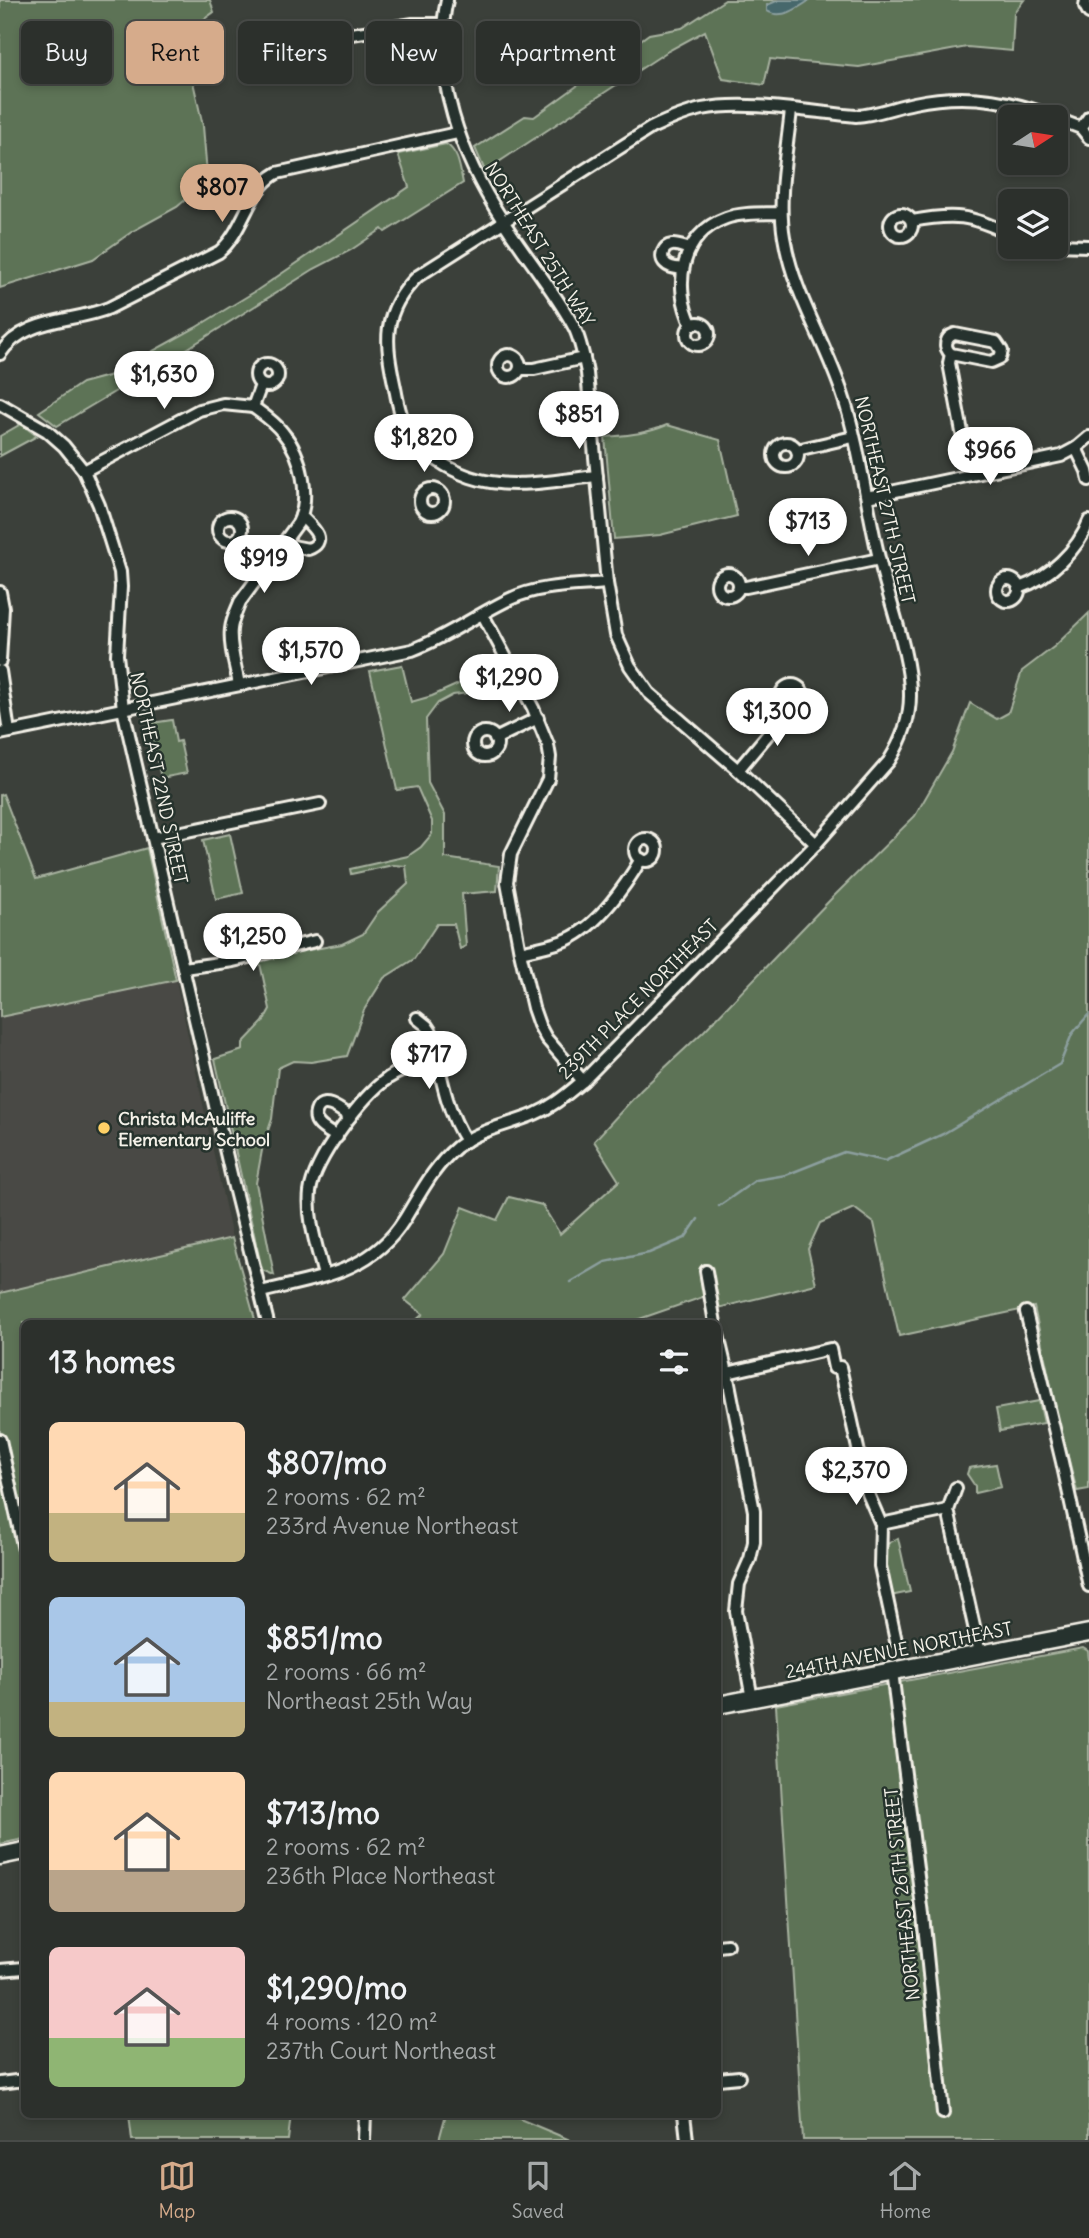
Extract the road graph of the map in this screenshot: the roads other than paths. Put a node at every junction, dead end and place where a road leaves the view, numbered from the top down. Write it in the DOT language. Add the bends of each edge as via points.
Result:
graph roads {
  1 [pos="447,0"];
  2 [pos="1086,0"];
  3 [pos="1089,13"];
  4 [pos="444,21"];
  5 [pos="448,84"];
  6 [pos="1014,105"];
  7 [pos="791,110"];
  8 [pos="1089,117"];
  9 [pos="1068,123"];
  10 [pos="1081,128"];
  11 [pos="457,133"];
  12 [pos="1089,138"];
  13 [pos="781,213"];
  14 [pos="912,221"];
  15 [pos="503,222"];
  16 [pos="998,228"];
  17 [pos="1068,245"];
  18 [pos="1089,246"];
  19 [pos="690,249"];
  20 [pos="683,269"];
  21 [pos="692,325"];
  22 [pos="0,354"];
  23 [pos="951,354"];
  24 [pos="584,358"];
  25 [pos="520,369"];
  26 [pos="261,386"];
  27 [pos="0,404"];
  28 [pos="253,407"];
  29 [pos="1089,437"];
  30 [pos="853,438"];
  31 [pos="1076,448"];
  32 [pos="797,450"];
  33 [pos="449,468"];
  34 [pos="84,471"];
  35 [pos="970,475"];
  36 [pos="597,476"];
  37 [pos="1089,480"];
  38 [pos="438,490"];
  39 [pos="867,497"];
  40 [pos="302,515"];
  41 [pos="1089,521"];
  42 [pos="240,536"];
  43 [pos="282,544"];
  44 [pos="879,559"];
  45 [pos="269,561"];
  46 [pos="607,583"];
  47 [pos="739,587"];
  48 [pos="1019,588"];
  49 [pos="0,592"];
  50 [pos="483,615"];
  51 [pos="1,625"];
  52 [pos="0,661"];
  53 [pos="0,671"];
  54 [pos="239,685"];
  55 [pos="910,698"];
  56 [pos="789,707"];
  57 [pos="123,709"];
  58 [pos="538,718"];
  59 [pos="5,733"];
  60 [pos="495,739"];
  61 [pos="738,770"];
  62 [pos="320,804"];
  63 [pos="153,838"];
  64 [pos="816,844"];
  65 [pos="641,859"];
  66 [pos="315,941"];
  67 [pos="520,952"];
  68 [pos="184,968"];
  69 [pos="417,1018"];
  70 [pos="438,1059"];
  71 [pos="583,1081"];
  72 [pos="350,1116"];
  73 [pos="337,1137"];
  74 [pos="466,1141"];
  75 [pos="706,1271"];
  76 [pos="324,1276"];
  77 [pos="261,1292"];
  78 [pos="1026,1312"];
  79 [pos="267,1320"];
  80 [pos="714,1320"];
  81 [pos="721,1348"];
  82 [pos="727,1373"];
  83 [pos="0,1440"];
  84 [pos="956,1488"];
  85 [pos="948,1510"];
  86 [pos="881,1524"];
  87 [pos="21,1536"];
  88 [pos="1089,1586"];
  89 [pos="1089,1633"];
  90 [pos="896,1641"];
  91 [pos="980,1653"];
  92 [pos="892,1672"];
  93 [pos="752,1699"];
  94 [pos="721,1704"];
  95 [pos="21,1852"];
  96 [pos="0,1856"];
  97 [pos="21,1968"];
  98 [pos="0,1970"];
  99 [pos="739,2077"];
  100 [pos="721,2079"];
  101 [pos="21,2080"];
  102 [pos="0,2083"];
  103 [pos="943,2113"];
  104 [pos="365,2118"];
  105 [pos="684,2118"];
  106 [pos="364,2140"];
  107 [pos="687,2140"];
  1 -- 4 [label="street, NORTHEAST 25TH WAY"];
  2 -- 3 [label="street"];
  5 -- 11 [label="street, NORTHEAST 25TH WAY"];
  6 -- 7 [label="street" via="959,98 856,116"];
  7 -- 13 [label="street, NORTHEAST 27TH STREET"];
  7 -- 15 [label="street" via="739,106 681,115 651,128"];
  8 -- 10 [label="street"];
  9 -- 10 [label="street"];
  10 -- 12 [label="street"];
  11 -- 15 [label="street, NORTHEAST 25TH WAY"];
  11 -- 22 [label="street" via="277,173 257,192 219,252 109,309 28,329"];
  13 -- 19 [label="street" via="727,218 706,229"];
  13 -- 30 [label="street, NORTHEAST 27TH STREET" via="788,259 844,396"];
  14 -- 16 [label="street" via="961,216"];
  15 -- 24 [label="street, NORTHEAST 25TH WAY" via="574,327"];
  15 -- 33 [label="street" via="418,276 392,312 387,332 402,419 425,450"];
  17 -- 18 [label="street"];
  19 -- 20 [label="street"];
  19 -- 20 [label="street" via="672,245 662,254 668,265"];
  20 -- 21 [label="street" via="683,304"];
  23 -- 23 [label="street" via="946,343 955,334 996,342 1002,351 998,360 991,362"];
  23 -- 35 [label="street"];
  24 -- 25 [label="street"];
  24 -- 36 [label="street, NORTHEAST 25TH WAY"];
  26 -- 28 [label="street"];
  27 -- 34 [label="street, NORTHEAST 22ND STREET" via="47,431"];
  28 -- 34 [label="street" via="223,404 199,410"];
  28 -- 40 [label="street" via="292,444 302,480"];
  29 -- 31 [label="street"];
  30 -- 32 [label="street"];
  30 -- 39 [label="street, NORTHEAST 27TH STREET"];
  31 -- 35 [label="street" via="1061,456"];
  31 -- 37 [label="street"];
  33 -- 36 [label="street" via="506,484"];
  33 -- 38 [label="street"];
  34 -- 57 [label="street, NORTHEAST 22ND STREET" via="120,572 117,655"];
  35 -- 39 [label="street"];
  36 -- 46 [label="street, NORTHEAST 25TH WAY"];
  39 -- 44 [label="street, NORTHEAST 27TH STREET"];
  40 -- 43 [label="street"];
  40 -- 43 [label="street" via="318,534 316,544 308,549"];
  41 -- 48 [label="street" via="1080,540 1055,566"];
  42 -- 45 [label="street"];
  43 -- 45 [label="street"];
  44 -- 47 [label="street"];
  44 -- 55 [label="street, NORTHEAST 27TH STREET" via="908,669"];
  45 -- 54 [label="street" via="240,601 231,628"];
  46 -- 50 [label="street" via="530,592"];
  46 -- 61 [label="street, NORTHEAST 25TH WAY" via="616,635 630,666 649,693"];
  49 -- 51 [label="street"];
  50 -- 54 [label="street" via="412,650"];
  50 -- 58 [label="street"];
  51 -- 52 [label="street"];
  53 -- 59 [label="street"];
  54 -- 57 [label="street"];
  55 -- 64 [label="street, 239TH PLACE NORTHEAST" via="905,731 889,761"];
  56 -- 61 [label="street"];
  57 -- 59 [label="street"];
  57 -- 63 [label="street, NORTHEAST 22ND STREET"];
  58 -- 60 [label="street"];
  58 -- 67 [label="street" via="550,757 548,779 508,866 509,899"];
  61 -- 64 [label="street, NORTHEAST 25TH WAY"];
  62 -- 63 [label="street"];
  63 -- 68 [label="street, NORTHEAST 22ND STREET"];
  64 -- 71 [label="street, 239TH PLACE NORTHEAST"];
  65 -- 67 [label="street" via="619,894 582,930 559,942"];
  66 -- 68 [label="street"];
  67 -- 71 [label="street" via="539,1025"];
  68 -- 77 [label="street, NORTHEAST 22ND STREET"];
  69 -- 70 [label="street" via="431,1032"];
  70 -- 72 [label="street" via="390,1077"];
  70 -- 74 [label="street" via="452,1116"];
  71 -- 74 [label="street, 239TH PLACE NORTHEAST" via="537,1114"];
  72 -- 73 [label="street"];
  72 -- 73 [label="street" via="332,1104 318,1108 317,1122"];
  73 -- 76 [label="street" via="310,1191"];
  74 -- 76 [label="street, 239TH PLACE NORTHEAST" via="430,1175 402,1223 380,1249 355,1265"];
  75 -- 80 [label="street"];
  76 -- 77 [label="street, 239TH PLACE NORTHEAST"];
  77 -- 79 [label="street, NORTHEAST 22ND STREET"];
  78 -- 88 [label="street"];
  81 -- 82 [label="street"];
  82 -- 86 [label="street" via="830,1349 834,1368 840,1367 868,1494"];
  82 -- 93 [label="street" via="754,1511 754,1542 739,1584 736,1611"];
  83 -- 87 [label="street"];
  84 -- 85 [label="street"];
  85 -- 86 [label="street"];
  85 -- 91 [label="street"];
  86 -- 90 [label="street" via="880,1566"];
  89 -- 91 [label="street, 244TH AVENUE NORTHEAST"];
  91 -- 92 [label="street, 244TH AVENUE NORTHEAST"];
  92 -- 93 [label="street, 244TH AVENUE NORTHEAST"];
  92 -- 103 [label="street, NORTHEAST 26TH STREET"];
  93 -- 94 [label="street, 244TH AVENUE NORTHEAST"];
  95 -- 96 [label="street"];
  97 -- 98 [label="street"];
  99 -- 100 [label="street"];
  101 -- 102 [label="street"];
  104 -- 106 [label="street"];
  105 -- 107 [label="street"];
}
